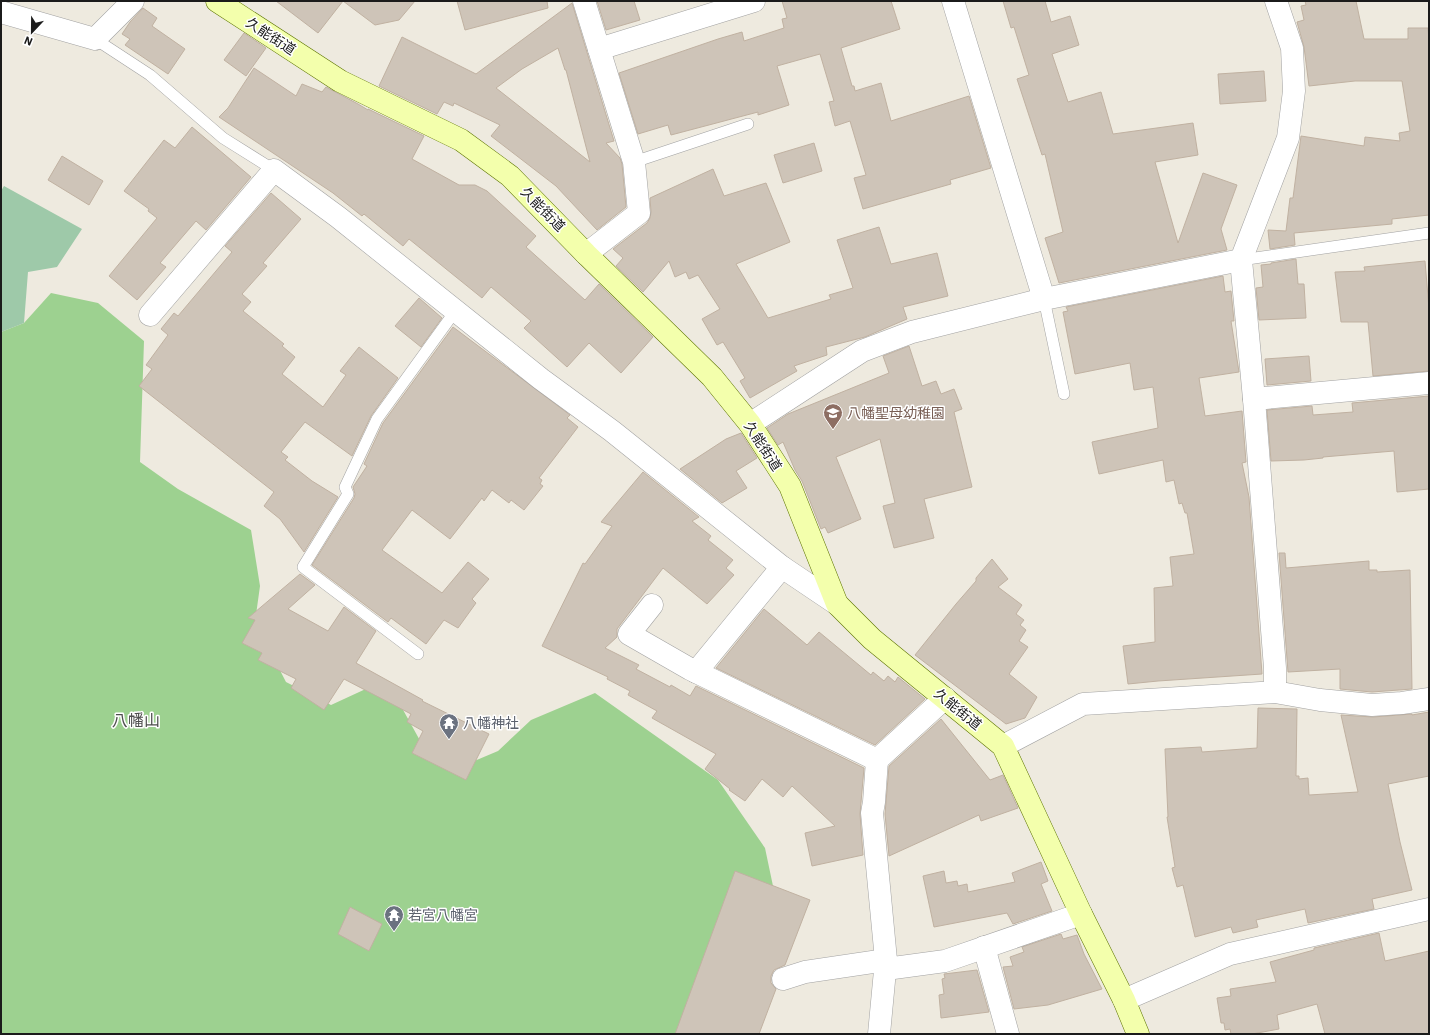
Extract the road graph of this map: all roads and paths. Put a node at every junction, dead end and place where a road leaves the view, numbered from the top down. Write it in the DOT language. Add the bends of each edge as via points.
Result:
graph roads {
  1 [pos="133,1"];
  2 [pos="217,1"];
  3 [pos="584,1"];
  4 [pos="754,1"];
  5 [pos="953,1"];
  6 [pos="1276,1"];
  7 [pos="724,5"];
  8 [pos="1,12"];
  9 [pos="95,39"];
  10 [pos="599,49"];
  11 [pos="748,124"];
  12 [pos="634,162"];
  13 [pos="274,170"];
  14 [pos="1429,232"];
  15 [pos="586,254"];
  16 [pos="1241,260"];
  17 [pos="1044,299"];
  18 [pos="456,310"];
  19 [pos="150,315"];
  20 [pos="1429,384"];
  21 [pos="1064,394"];
  22 [pos="1254,399"];
  23 [pos="750,424"];
  24 [pos="782,567"];
  25 [pos="837,604"];
  26 [pos="652,605"];
  27 [pos="418,654"];
  28 [pos="696,672"];
  29 [pos="1275,692"];
  30 [pos="945,698"];
  31 [pos="1429,699"];
  32 [pos="1003,746"];
  33 [pos="877,760"];
  34 [pos="1429,909"];
  35 [pos="1081,914"];
  36 [pos="984,947"];
  37 [pos="886,964"];
  38 [pos="783,979"];
  39 [pos="1124,1000"];
  40 [pos="879,1034"];
  41 [pos="1008,1034"];
  42 [pos="1138,1034"];
  1 -- 9 [label="street"];
  2 -- 15 [label="main road, 久能街道" via="340,81 461,140 510,176"];
  3 -- 10 [label="street"];
  4 -- 7 [label="street"];
  5 -- 17 [label="street"];
  6 -- 16 [label="street" via="1292,48 1294,91 1288,138"];
  7 -- 10 [label="street"];
  8 -- 9 [label="street"];
  9 -- 13 [label="lane" via="150,75 223,138"];
  10 -- 12 [label="street"];
  11 -- 12 [label="lane"];
  12 -- 15 [label="street" via="639,214"];
  13 -- 18 [label="street"];
  13 -- 19 [label="street"];
  14 -- 16 [label="lane"];
  15 -- 23 [label="main road, 久能街道" via="712,377"];
  16 -- 17 [label="street"];
  16 -- 22 [label="street"];
  17 -- 21 [label="lane"];
  17 -- 23 [label="street" via="912,332 862,351"];
  18 -- 24 [label="street" via="541,380 612,431"];
  18 -- 27 [label="lane" via="378,419 345,487 348,494 303,567"];
  20 -- 22 [label="street"];
  22 -- 29 [label="street"];
  23 -- 25 [label="main road, 久能街道" via="790,486"];
  24 -- 25 [label="street"];
  24 -- 28 [label="street"];
  25 -- 30 [label="main road, 久能街道" via="872,639"];
  26 -- 28 [label="street" via="629,634"];
  28 -- 33 [label="street"];
  29 -- 31 [label="street" via="1372,705"];
  29 -- 32 [label="street" via="1083,704"];
  30 -- 32 [label="main road, 久能街道"];
  30 -- 33 [label="street"];
  32 -- 35 [label="main road, 久能街道"];
  33 -- 37 [label="street" via="872,813"];
  34 -- 39 [label="street" via="1230,954"];
  35 -- 36 [label="street"];
  35 -- 39 [label="main road, 久能街道"];
  36 -- 37 [label="street" via="945,961"];
  36 -- 41 [label="street"];
  37 -- 38 [label="street" via="805,972"];
  37 -- 40 [label="street"];
  39 -- 42 [label="main road, 久能街道"];
}
